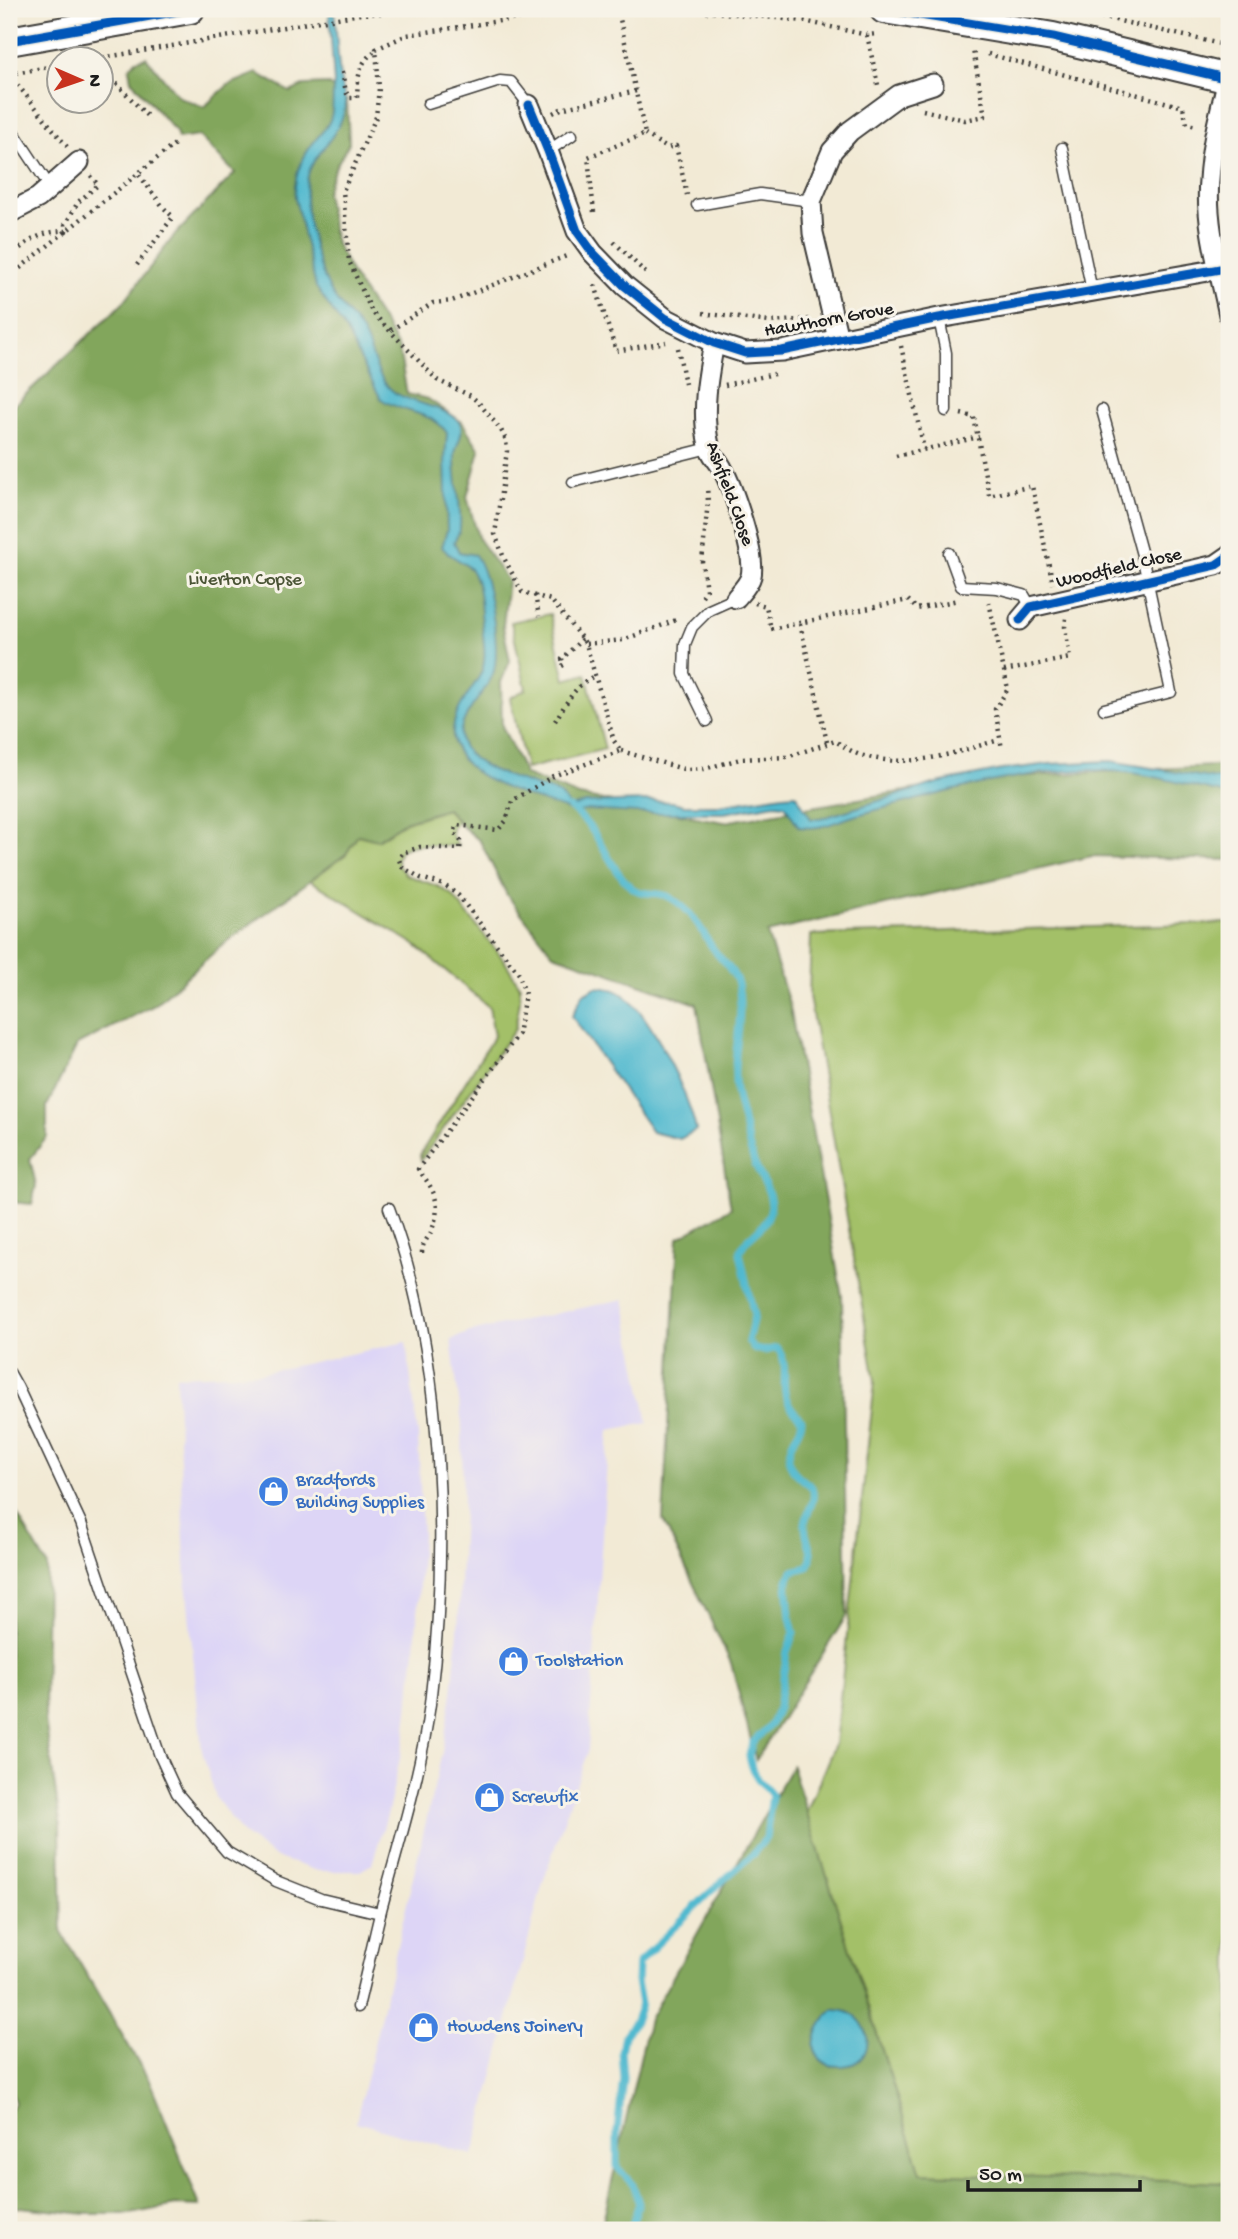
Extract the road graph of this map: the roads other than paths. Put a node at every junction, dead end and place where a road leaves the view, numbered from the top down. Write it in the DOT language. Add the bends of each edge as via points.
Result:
graph roads {
  1 [pos="190,9"];
  2 [pos="882,22"];
  3 [pos="9,41"];
  4 [pos="1229,79"];
  5 [pos="933,84"];
  6 [pos="428,104"];
  7 [pos="532,113"];
  8 [pos="9,125"];
  9 [pos="572,135"];
  10 [pos="1062,148"];
  11 [pos="548,150"];
  12 [pos="79,162"];
  13 [pos="50,187"];
  14 [pos="811,201"];
  15 [pos="697,205"];
  16 [pos="9,213"];
  17 [pos="1220,269"];
  18 [pos="1092,291"];
  19 [pos="1229,315"];
  20 [pos="939,318"];
  21 [pos="838,339"];
  22 [pos="714,343"];
  23 [pos="1102,410"];
  24 [pos="946,411"];
  25 [pos="703,450"];
  26 [pos="573,482"];
  27 [pos="949,553"];
  28 [pos="1229,556"];
  29 [pos="1148,582"];
  30 [pos="736,598"];
  31 [pos="1026,613"];
  32 [pos="1104,709"];
  33 [pos="707,721"];
  34 [pos="389,1208"];
  35 [pos="9,1372"];
  36 [pos="380,1913"];
  37 [pos="358,2007"];
  1 -- 3 [label="street"];
  2 -- 4 [label="street" via="1053,37"];
  4 -- 17 [label="street" via="1214,131 1208,183"];
  5 -- 14 [label="street" via="899,95 850,131 832,151"];
  6 -- 7 [label="lane" via="500,81 511,82"];
  7 -- 11 [label="street, Hawthorn Grove"];
  8 -- 13 [label="lane"];
  9 -- 11 [label="lane"];
  10 -- 18 [label="lane"];
  11 -- 22 [label="street, Hawthorn Grove" via="589,259 665,318"];
  12 -- 13 [label="street"];
  13 -- 16 [label="street"];
  14 -- 15 [label="lane" via="760,194"];
  14 -- 21 [label="street" via="813,233"];
  17 -- 18 [label="street, Hawthorn Grove"];
  17 -- 19 [label="street"];
  18 -- 20 [label="street, Hawthorn Grove"];
  20 -- 21 [label="street, Hawthorn Grove"];
  20 -- 24 [label="lane" via="946,353"];
  21 -- 22 [label="street, Hawthorn Grove" via="782,351 744,353"];
  22 -- 25 [label="street, Ashfield Close"];
  23 -- 29 [label="lane"];
  25 -- 26 [label="lane"];
  25 -- 30 [label="street, Ashfield Close" via="723,468 748,538 750,578"];
  27 -- 31 [label="lane" via="961,586 997,587 1024,595"];
  28 -- 29 [label="street, Woodfield Close" via="1216,565"];
  29 -- 31 [label="street, Woodfield Close" via="1058,601"];
  29 -- 32 [label="lane" via="1171,692"];
  30 -- 33 [label="lane" via="709,610 692,627 685,644 684,674"];
  34 -- 36 [label="lane" via="417,1297 441,1484 429,1705"];
  35 -- 36 [label="lane" via="81,1523 160,1756 177,1793 227,1852 321,1899"];
  36 -- 37 [label="lane"];
}
